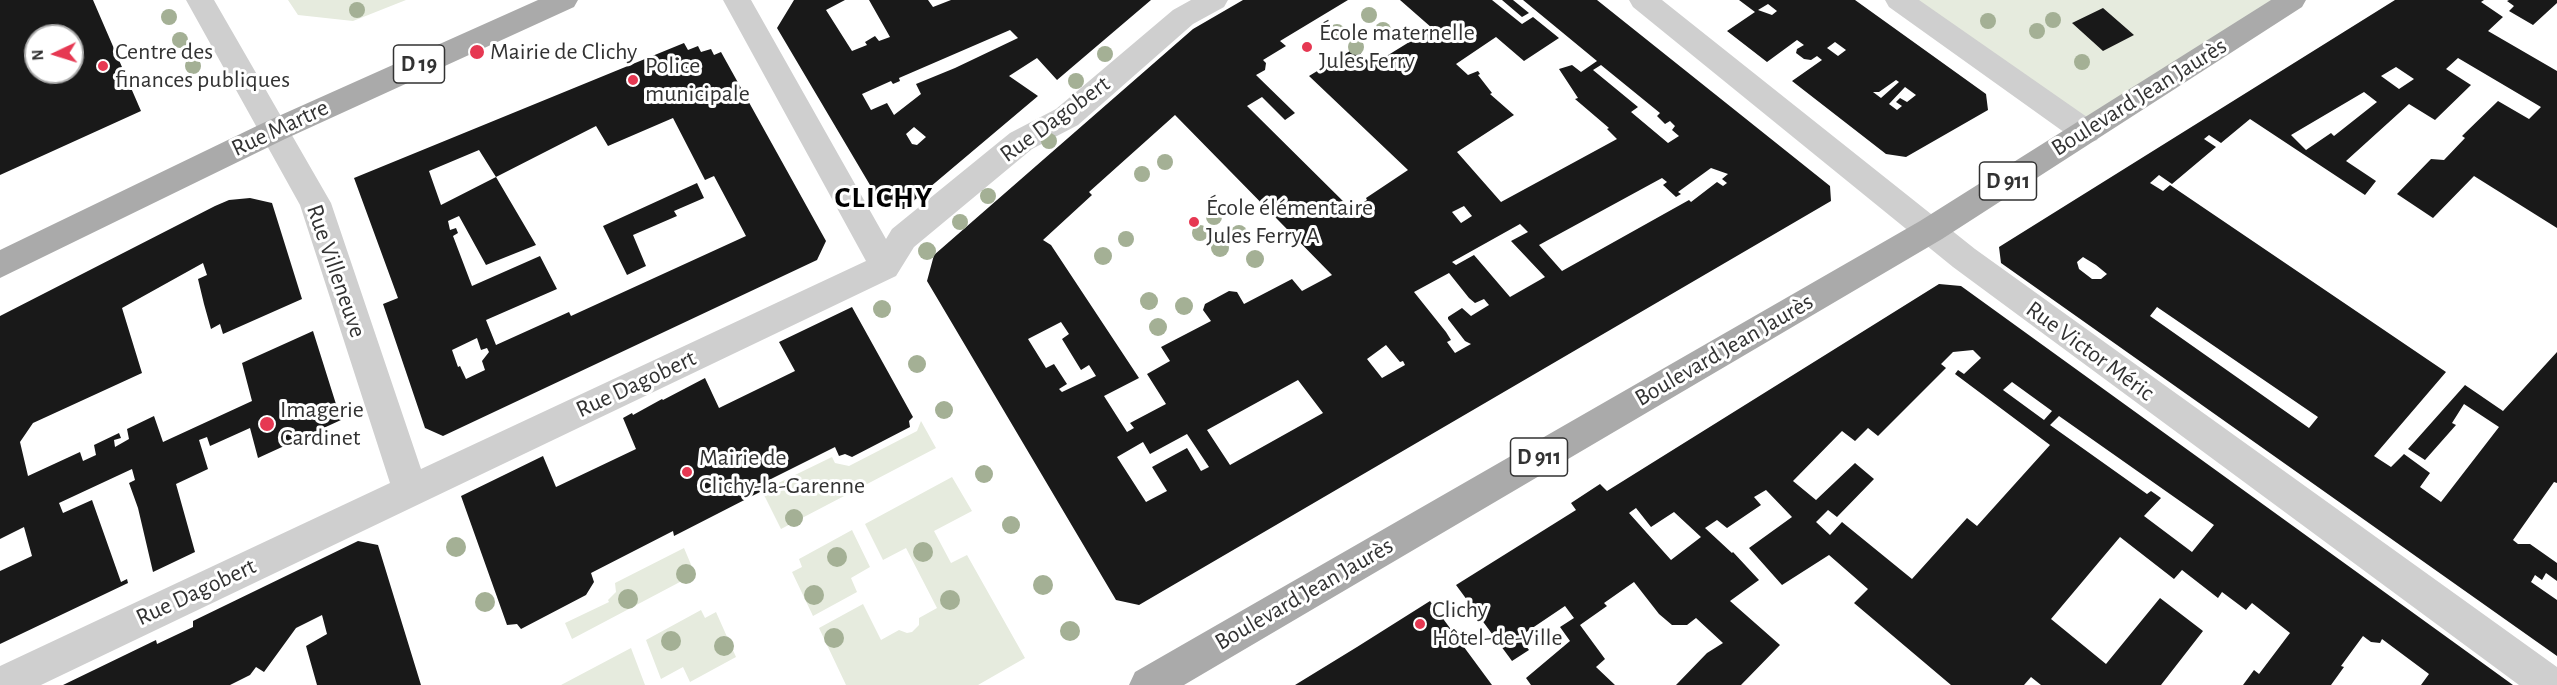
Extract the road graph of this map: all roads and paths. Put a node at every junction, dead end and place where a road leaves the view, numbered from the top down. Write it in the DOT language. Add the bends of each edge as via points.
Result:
graph roads {
  1 [pos="200,0"];
  2 [pos="564,0"];
  3 [pos="737,0"];
  4 [pos="1214,0"];
  5 [pos="1642,0"];
  6 [pos="1899,0"];
  7 [pos="2292,0"];
  8 [pos="274,131"];
  9 [pos="2086,132"];
  10 [pos="1931,231"];
  11 [pos="0,266"];
  12 [pos="885,267"];
  13 [pos="410,490"];
  14 [pos="0,685"];
  15 [pos="1148,685"];
  16 [pos="2550,685"];
  1 -- 8 [label="street, Rue Villeneuve"];
  2 -- 8 [label="main road, Rue Martre / D 19"];
  3 -- 12 [label="street"];
  4 -- 12 [label="street, Rue Dagobert" via="1183,17 1067,117 1021,141 903,238"];
  5 -- 10 [label="street, Rue Victor Méric"];
  6 -- 9 [label="street"];
  7 -- 9 [label="main road, Boulevard Jean Jaurès / D 911"];
  8 -- 11 [label="main road, Rue Martre / D 19"];
  8 -- 13 [label="street, Rue Villeneuve" via="315,203"];
  9 -- 10 [label="main road, Boulevard Jean Jaurès / D 911"];
  10 -- 15 [label="main road, Boulevard Jean Jaurès / D 911"];
  10 -- 16 [label="street, Rue Victor Méric"];
  12 -- 13 [label="street, Rue Dagobert"];
  13 -- 14 [label="street, Rue Dagobert"];
}
